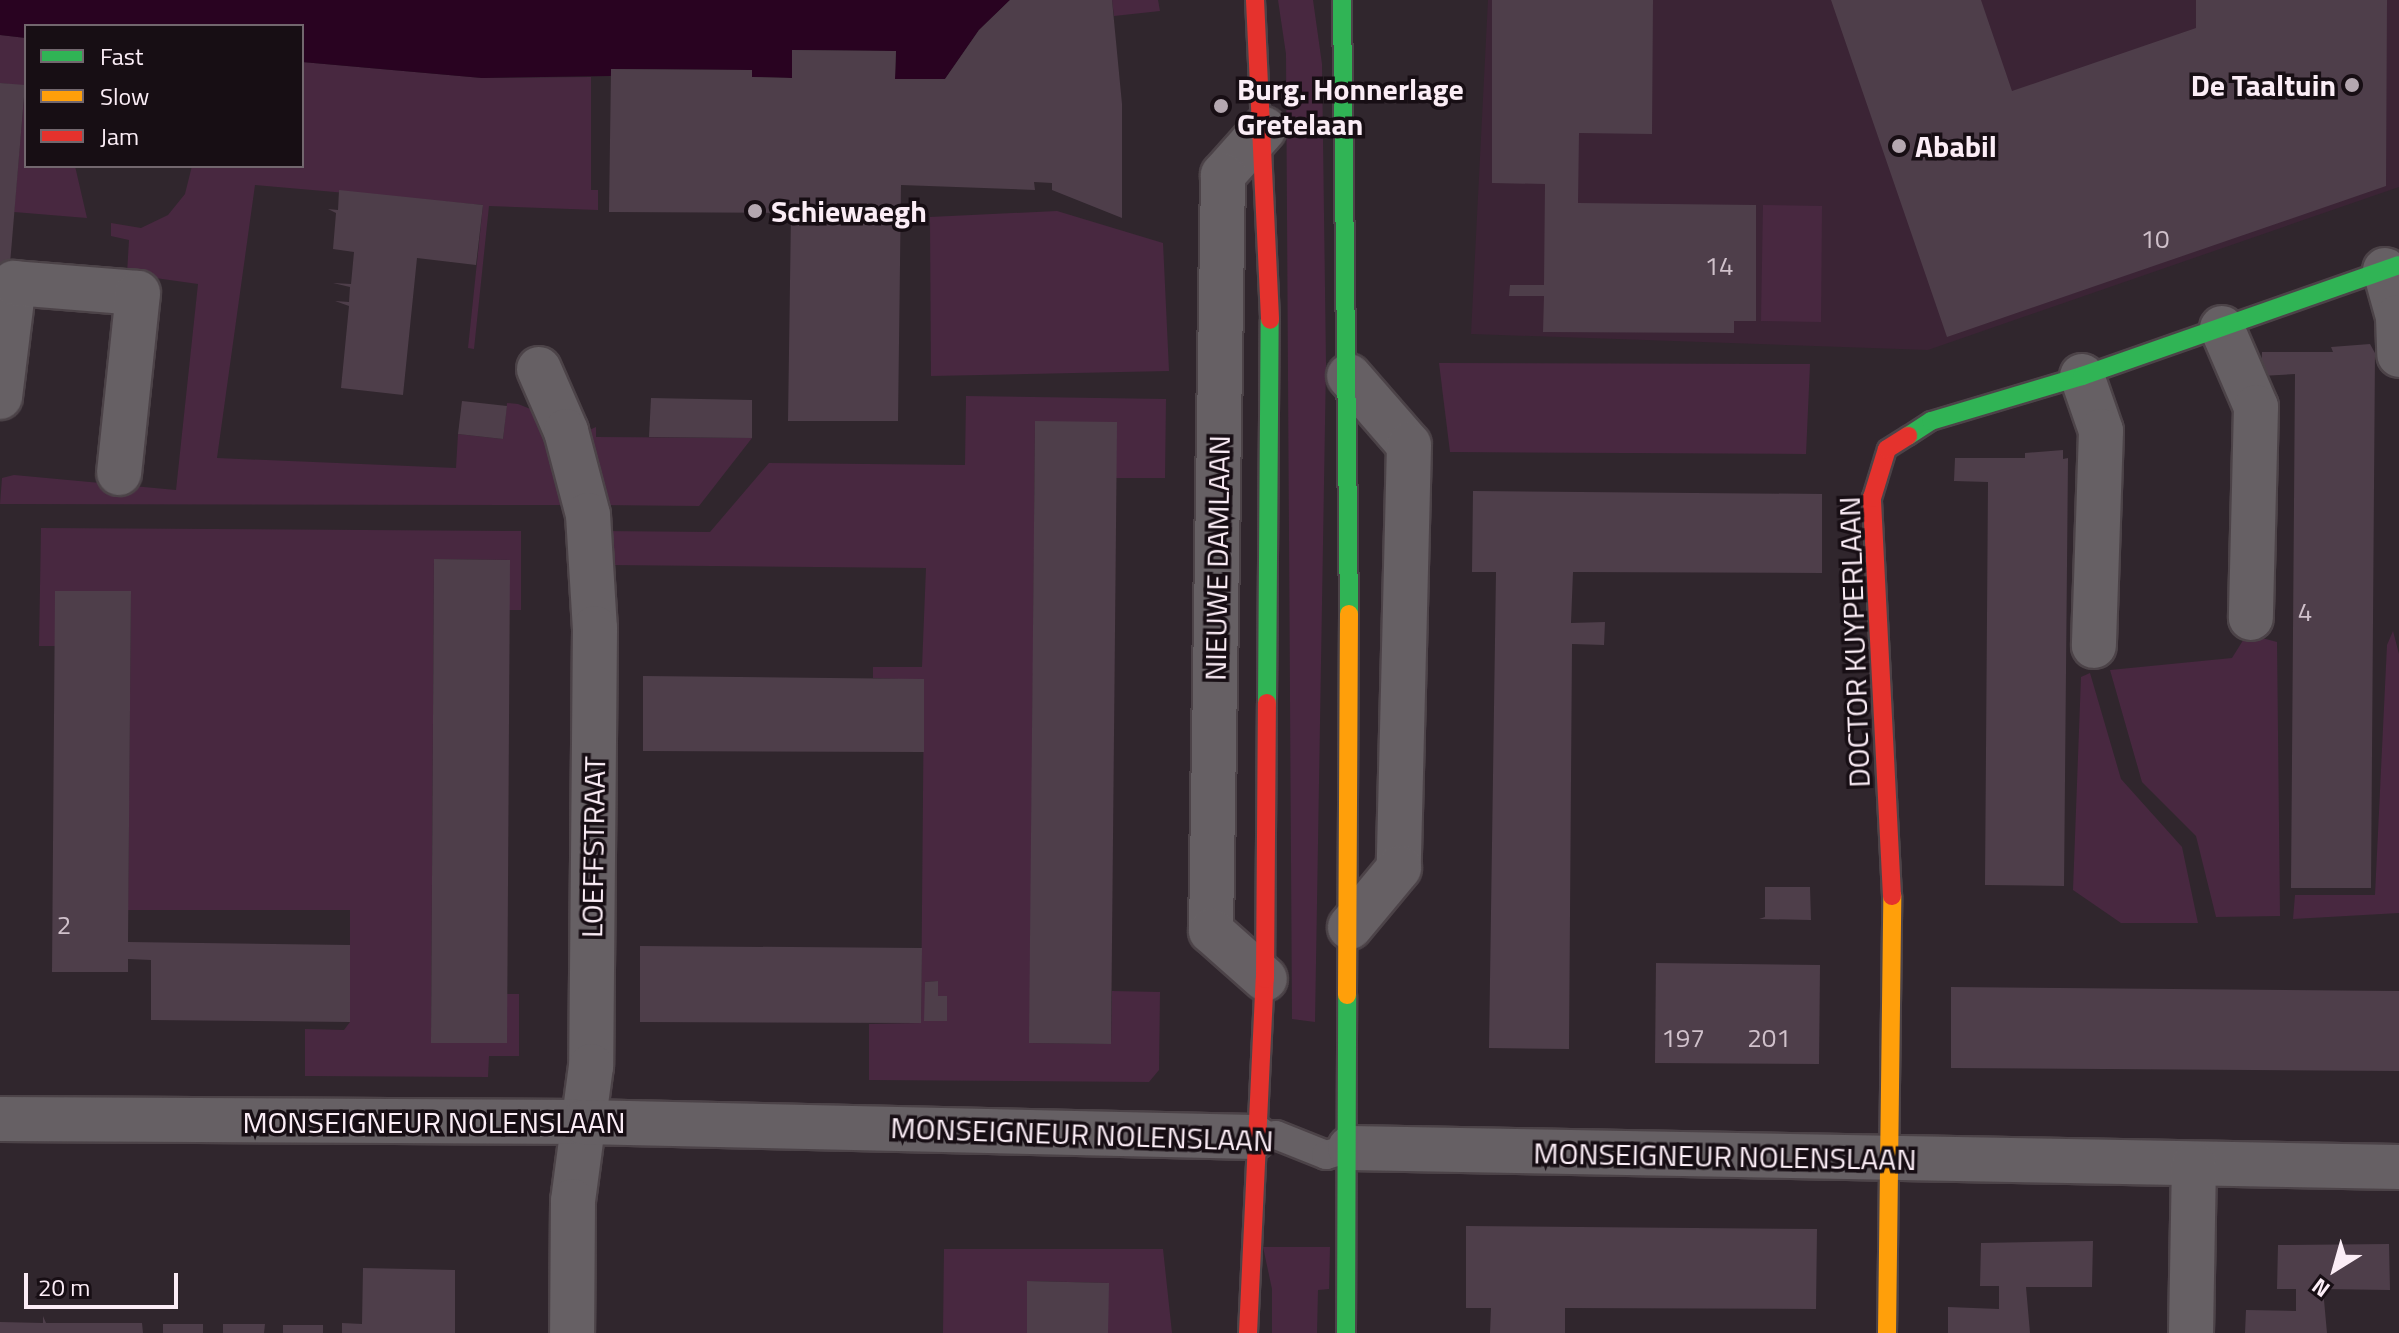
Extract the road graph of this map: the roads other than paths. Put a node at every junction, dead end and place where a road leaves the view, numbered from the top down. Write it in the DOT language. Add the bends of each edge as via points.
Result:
graph roads {
  1 [pos="1255,0"];
  2 [pos="1342,0"];
  3 [pos="1264,129"];
  4 [pos="2392,267"];
  5 [pos="2222,328"];
  6 [pos="2399,355"];
  7 [pos="539,369"];
  8 [pos="1349,376"];
  9 [pos="2082,376"];
  10 [pos="0,397"];
  11 [pos="119,473"];
  12 [pos="2251,618"];
  13 [pos="2094,646"];
  14 [pos="1350,927"];
  15 [pos="1265,979"];
  16 [pos="0,1119"];
  17 [pos="583,1122"];
  18 [pos="1255,1137"];
  19 [pos="1350,1148"];
  20 [pos="1889,1159"];
  21 [pos="2194,1164"];
  22 [pos="2399,1167"];
  23 [pos="572,1333"];
  24 [pos="1248,1333"];
  25 [pos="1346,1333"];
  26 [pos="1887,1333"];
  27 [pos="2191,1333"];
  1 -- 3 [label="street, NIEUWE DAMLAAN"];
  2 -- 8 [label="street"];
  3 -- 15 [label="street, NIEUWE DAMLAAN" via="1223,175 1211,931"];
  4 -- 5 [label="street, DOCTOR KUYPERLAAN"];
  4 -- 6 [label="street"];
  5 -- 9 [label="street, DOCTOR KUYPERLAAN"];
  5 -- 12 [label="street" via="2256,407"];
  7 -- 17 [label="street, LOEFFSTRAAT" via="566,431 588,515 593,599 591,1066"];
  8 -- 14 [label="street"];
  8 -- 14 [label="street" via="1409,445 1399,868"];
  9 -- 13 [label="street" via="2101,431"];
  9 -- 20 [label="street, DOCTOR KUYPERLAAN" via="1931,421 1887,449 1872,498 1894,933"];
  10 -- 11 [label="street" via="14,283 138,293"];
  14 -- 19 [label="street"];
  15 -- 18 [label="street, NIEUWE DAMLAAN"];
  16 -- 17 [label="street, MONSEIGNEUR NOLENSLAAN"];
  17 -- 18 [label="street, MONSEIGNEUR NOLENSLAAN"];
  17 -- 23 [label="street, LOEFFSTRAAT" via="573,1201"];
  18 -- 19 [label="lane, MONSEIGNEUR NOLENSLAAN" via="1276,1135 1326,1155"];
  18 -- 24 [label="street, NIEUWE DAMLAAN"];
  19 -- 20 [label="street, MONSEIGNEUR NOLENSLAAN"];
  19 -- 25 [label="street"];
  20 -- 21 [label="street, MONSEIGNEUR NOLENSLAAN"];
  20 -- 26 [label="street, DOCTOR KUYPERLAAN"];
  21 -- 22 [label="street, MONSEIGNEUR NOLENSLAAN"];
  21 -- 27 [label="street"];
}
